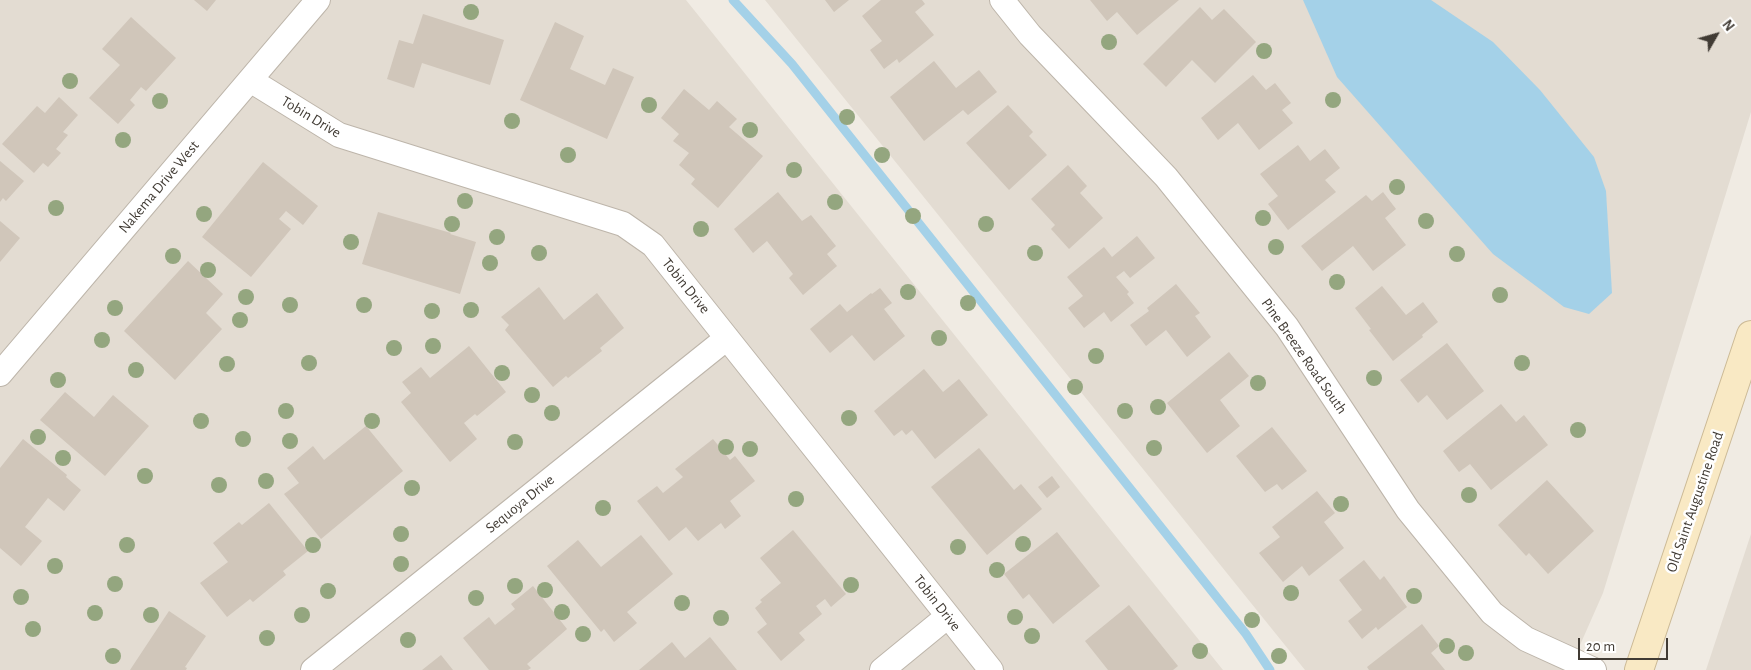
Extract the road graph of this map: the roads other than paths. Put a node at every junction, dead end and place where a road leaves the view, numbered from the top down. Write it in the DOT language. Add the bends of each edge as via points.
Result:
graph roads {
  1 [pos="318,0"];
  2 [pos="1002,0"];
  3 [pos="250,80"];
  4 [pos="1751,335"];
  5 [pos="727,338"];
  6 [pos="0,374"];
  7 [pos="948,616"];
  8 [pos="313,670"];
  9 [pos="882,670"];
  10 [pos="991,670"];
  11 [pos="1594,670"];
  12 [pos="1639,670"];
  1 -- 3 [label="street, Nakema Drive West"];
  2 -- 11 [label="street, Pine Breeze Road South" via="1030,35 1166,177 1287,327 1408,510 1492,613 1526,639"];
  3 -- 5 [label="street, Tobin Drive" via="339,135 623,224 653,245"];
  3 -- 6 [label="street, Nakema Drive West"];
  4 -- 12 [label="main road, Old Saint Augustine Road"];
  5 -- 7 [label="street, Tobin Drive"];
  5 -- 8 [label="street, Sequoya Drive"];
  7 -- 9 [label="street"];
  7 -- 10 [label="street, Tobin Drive"];
}
